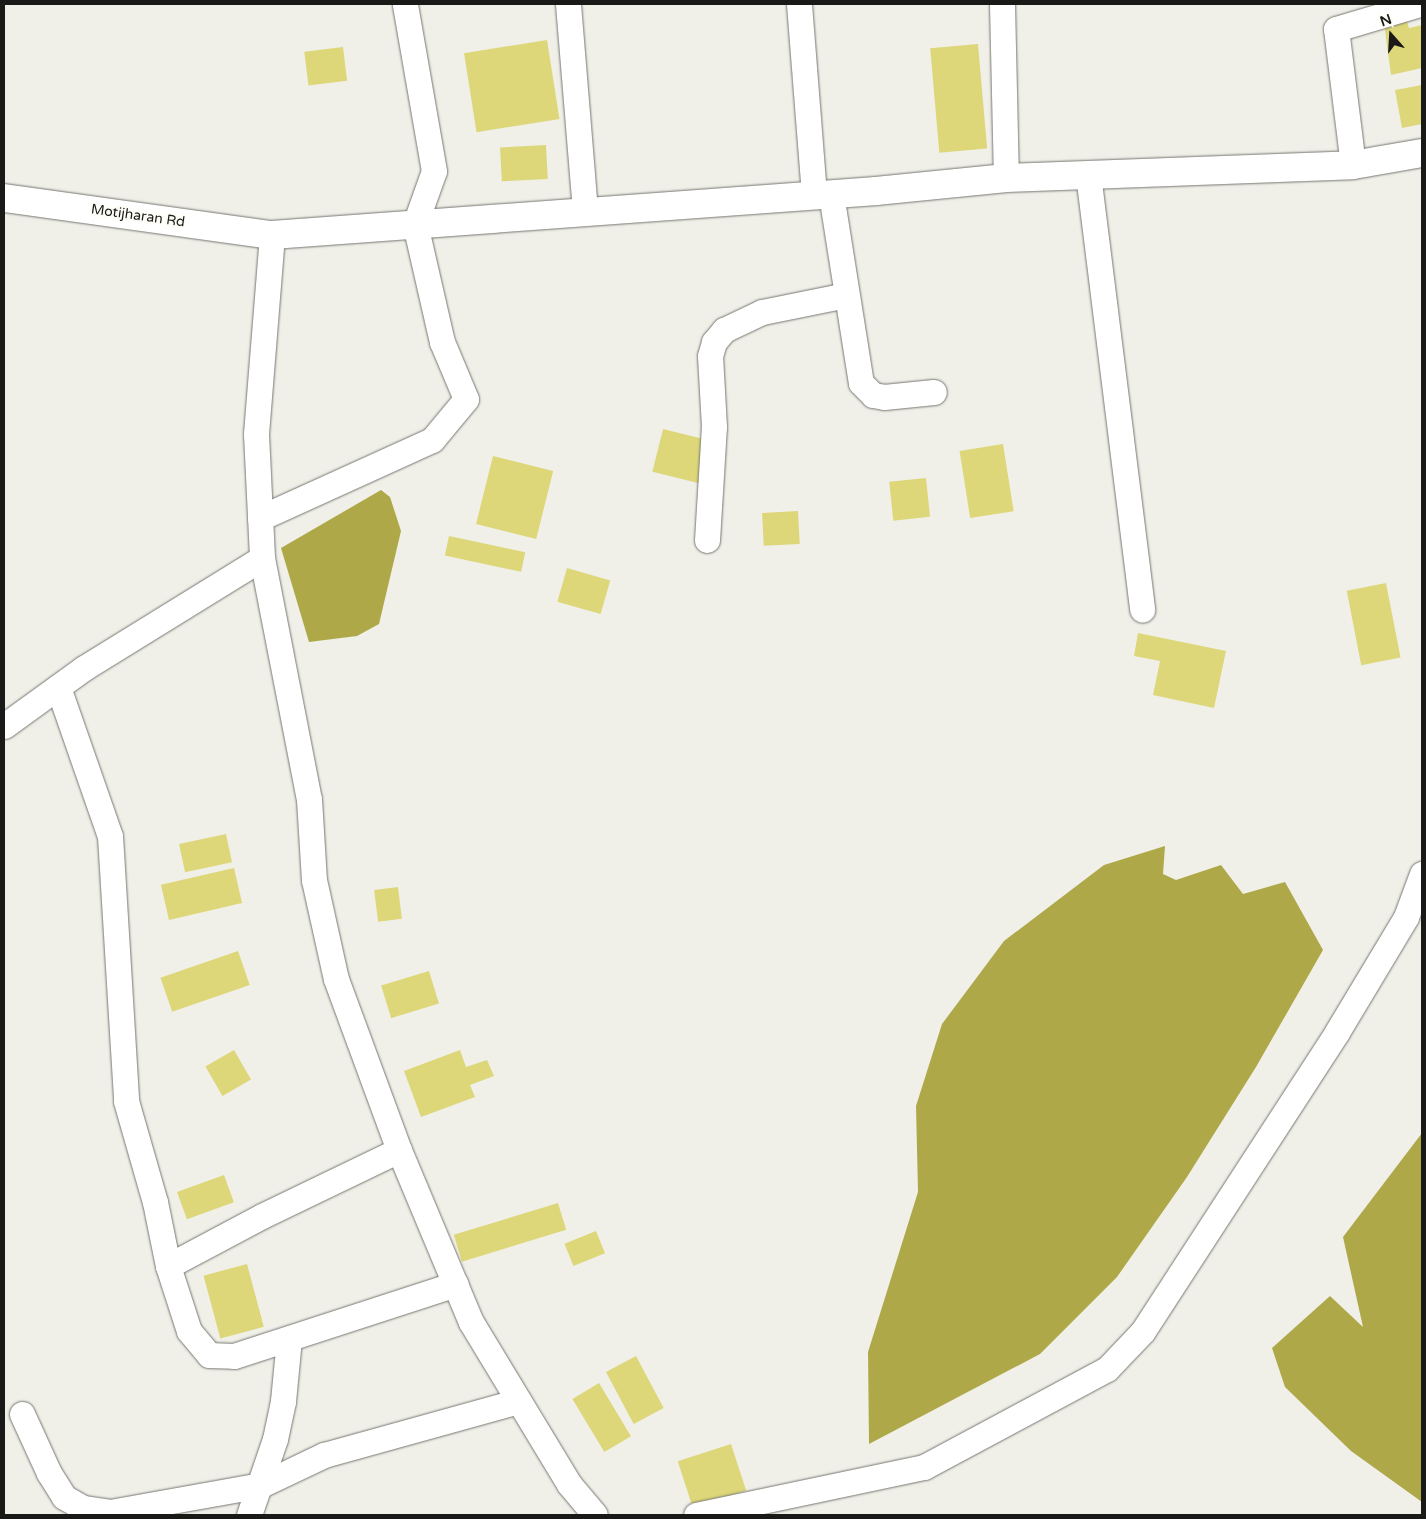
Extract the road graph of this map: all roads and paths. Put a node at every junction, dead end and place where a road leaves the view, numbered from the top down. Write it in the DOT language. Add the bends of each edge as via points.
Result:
graph roads {
  1 [pos="405,4"];
  2 [pos="568,4"];
  3 [pos="799,4"];
  4 [pos="1002,4"];
  5 [pos="1420,4"];
  6 [pos="1422,153"];
  7 [pos="1353,164"];
  8 [pos="1088,174"];
  9 [pos="1006,178"];
  10 [pos="823,195"];
  11 [pos="4,198"];
  12 [pos="585,212"];
  13 [pos="415,224"];
  14 [pos="272,235"];
  15 [pos="846,295"];
  16 [pos="934,392"];
  17 [pos="260,518"];
  18 [pos="706,540"];
  19 [pos="262,558"];
  20 [pos="1142,610"];
  21 [pos="58,687"];
  22 [pos="4,726"];
  23 [pos="1422,874"];
  24 [pos="398,1150"];
  25 [pos="168,1266"];
  26 [pos="456,1284"];
  27 [pos="289,1339"];
  28 [pos="519,1401"];
  29 [pos="22,1414"];
  30 [pos="261,1485"];
  31 [pos="249,1515"];
  32 [pos="595,1515"];
  33 [pos="696,1515"];
  1 -- 13 [label="street" via="434,171"];
  2 -- 12 [label="street"];
  3 -- 10 [label="street"];
  4 -- 9 [label="street"];
  5 -- 7 [label="street" via="1336,29"];
  6 -- 7 [label="main road, Motijharan Rd"];
  7 -- 8 [label="main road, Motijharan Rd"];
  8 -- 9 [label="main road, Motijharan Rd"];
  8 -- 20 [label="street"];
  9 -- 10 [label="main road, Motijharan Rd"];
  10 -- 12 [label="main road, Motijharan Rd"];
  10 -- 15 [label="street"];
  11 -- 14 [label="main road, Motijharan Rd"];
  12 -- 13 [label="main road, Motijharan Rd"];
  13 -- 14 [label="main road, Motijharan Rd"];
  13 -- 17 [label="street" via="442,342 466,399 432,440"];
  14 -- 17 [label="street" via="256,434"];
  15 -- 16 [label="street" via="859,376 866,390 884,398"];
  15 -- 18 [label="street" via="762,312 724,330 714,342 710,356 714,427"];
  17 -- 19 [label="street"];
  19 -- 21 [label="street"];
  19 -- 24 [label="street" via="309,799 314,880 336,979"];
  21 -- 22 [label="street"];
  21 -- 25 [label="street" via="110,836 126,1101 155,1202"];
  23 -- 33 [label="street" via="1406,917 1337,1032 1143,1331 1107,1368 924,1467"];
  24 -- 25 [label="street"];
  24 -- 26 [label="street"];
  25 -- 27 [label="street" via="189,1331 209,1355 234,1356"];
  26 -- 27 [label="street"];
  26 -- 28 [label="street" via="471,1322"];
  27 -- 30 [label="street" via="283,1401"];
  28 -- 30 [label="street" via="324,1455"];
  28 -- 32 [label="street" via="569,1484"];
  29 -- 30 [label="street" via="64,1497 83,1508 110,1512"];
  30 -- 31 [label="street"];
}
